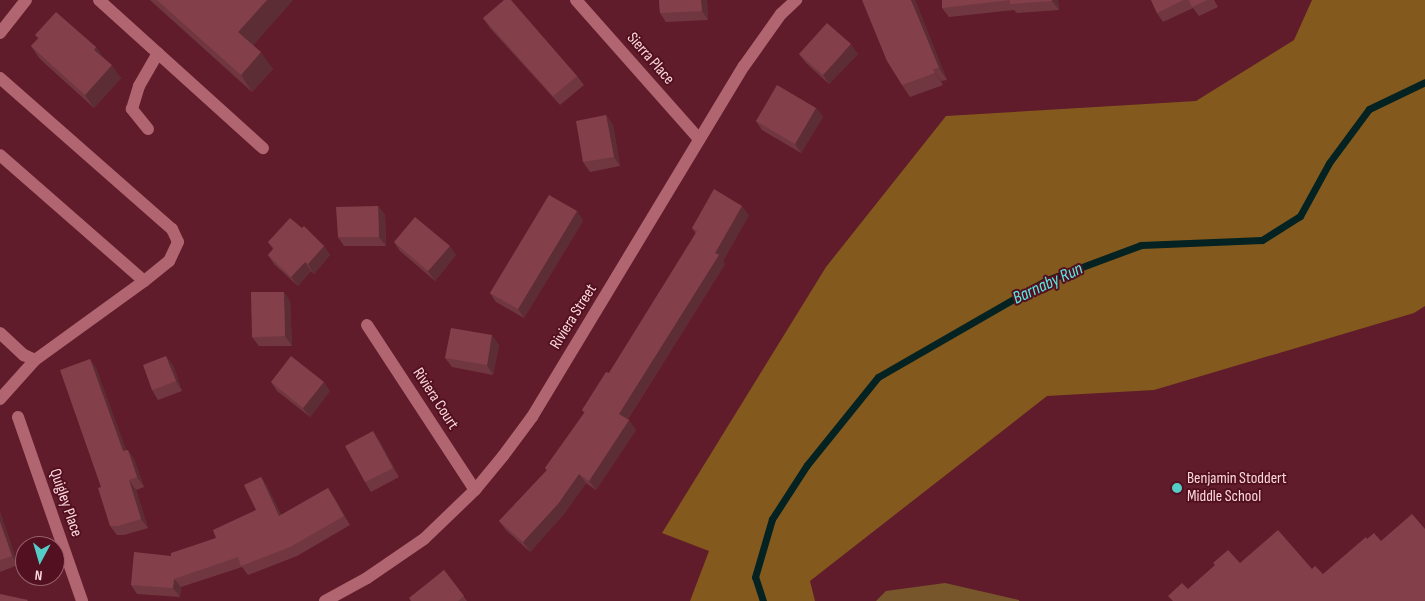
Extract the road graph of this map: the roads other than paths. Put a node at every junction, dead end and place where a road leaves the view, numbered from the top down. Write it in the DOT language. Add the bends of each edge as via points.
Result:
graph roads {
  1 [pos="26,0"];
  2 [pos="99,0"];
  3 [pos="576,0"];
  4 [pos="796,0"];
  5 [pos="0,33"];
  6 [pos="158,53"];
  7 [pos="2,84"];
  8 [pos="148,129"];
  9 [pos="699,139"];
  10 [pos="263,148"];
  11 [pos="0,155"];
  12 [pos="144,281"];
  13 [pos="367,325"];
  14 [pos="0,333"];
  15 [pos="35,360"];
  16 [pos="0,398"];
  17 [pos="18,417"];
  18 [pos="475,490"];
  19 [pos="82,601"];
  20 [pos="325,601"];
  1 -- 5 [label="street"];
  2 -- 6 [label="street"];
  3 -- 9 [label="street, Sierra Place"];
  4 -- 9 [label="street, Riviera Street" via="781,14 744,66"];
  6 -- 8 [label="street" via="139,86 132,109"];
  6 -- 10 [label="street"];
  7 -- 12 [label="street" via="172,229 178,242 169,261"];
  9 -- 18 [label="street, Riviera Street" via="532,417"];
  11 -- 12 [label="street"];
  12 -- 15 [label="street"];
  13 -- 18 [label="street, Riviera Court"];
  14 -- 15 [label="street" via="24,355"];
  15 -- 16 [label="street"];
  17 -- 19 [label="street, Quigley Place"];
  18 -- 20 [label="street, Riviera Street" via="424,539 367,578"];
}
